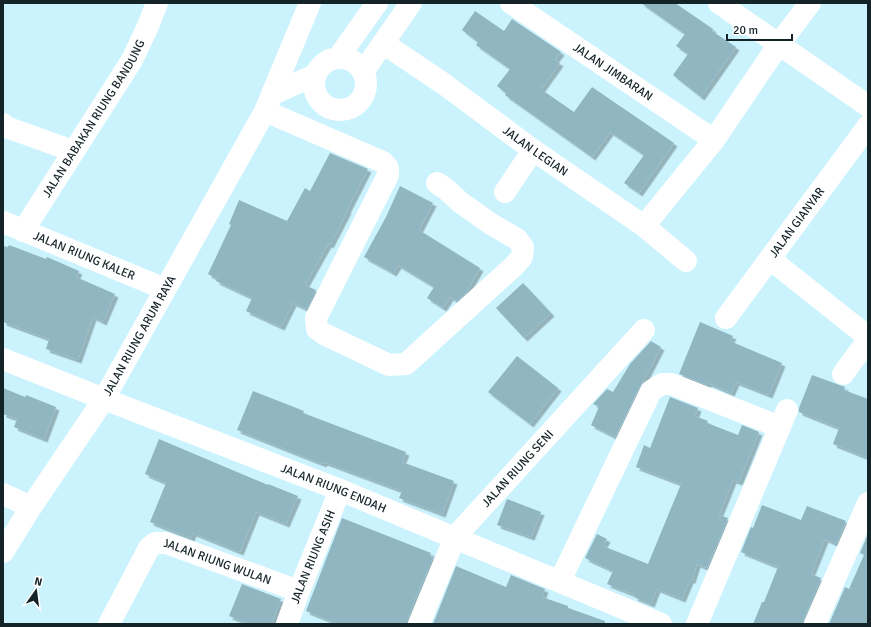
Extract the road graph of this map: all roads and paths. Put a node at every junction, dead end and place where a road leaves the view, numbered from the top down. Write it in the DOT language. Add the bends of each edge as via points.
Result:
graph roads {
  1 [pos="158,3"];
  2 [pos="310,3"];
  3 [pos="377,3"];
  4 [pos="411,3"];
  5 [pos="511,3"];
  6 [pos="719,3"];
  7 [pos="810,3"];
  8 [pos="383,43"];
  9 [pos="779,44"];
  10 [pos="338,58"];
  11 [pos="363,72"];
  12 [pos="315,75"];
  13 [pos="269,103"];
  14 [pos="868,106"];
  15 [pos="335,110"];
  16 [pos="3,124"];
  17 [pos="868,126"];
  18 [pos="330,139"];
  19 [pos="714,140"];
  20 [pos="533,150"];
  21 [pos="73,151"];
  22 [pos="437,183"];
  23 [pos="505,192"];
  24 [pos="3,222"];
  25 [pos="644,226"];
  26 [pos="22,231"];
  27 [pos="770,259"];
  28 [pos="686,261"];
  29 [pos="165,289"];
  30 [pos="726,318"];
  31 [pos="644,330"];
  32 [pos="868,337"];
  33 [pos="868,340"];
  34 [pos="3,359"];
  35 [pos="843,374"];
  36 [pos="104,400"];
  37 [pos="340,490"];
  38 [pos="3,494"];
  39 [pos="868,503"];
  40 [pos="30,507"];
  41 [pos="455,537"];
  42 [pos="3,552"];
  43 [pos="560,582"];
  44 [pos="299,591"];
  45 [pos="109,624"];
  46 [pos="287,624"];
  47 [pos="419,624"];
  48 [pos="661,624"];
  49 [pos="697,624"];
  50 [pos="815,624"];
  1 -- 21 [label="street, JALAN BABAKAN RIUNG BANDUNG" via="132,60"];
  2 -- 13 [label="street, JALAN RIUNG ARUM RAYA"];
  3 -- 10 [label="street"];
  4 -- 8 [label="street"];
  5 -- 19 [label="street, JALAN JIMBARAN"];
  6 -- 9 [label="street"];
  7 -- 9 [label="street"];
  8 -- 11 [label="street"];
  8 -- 20 [label="street, JALAN LEGIAN" via="444,84"];
  9 -- 14 [label="street"];
  9 -- 19 [label="street"];
  10 -- 11 [label="street" via="352,61"];
  10 -- 12 [label="street" via="324,63"];
  11 -- 15 [label="street" via="366,86 361,100 350,109"];
  12 -- 13 [label="street"];
  12 -- 15 [label="street" via="314,90 322,103"];
  13 -- 18 [label="street"];
  13 -- 29 [label="street, JALAN RIUNG ARUM RAYA"];
  15 -- 18 [label="street"];
  16 -- 21 [label="street"];
  17 -- 27 [label="street, JALAN GIANYAR"];
  18 -- 22 [label="street" via="384,162 388,168 388,175 316,318 317,329 389,365 406,364 522,257 522,247 517,239 485,221"];
  19 -- 25 [label="street"];
  20 -- 23 [label="street"];
  20 -- 25 [label="street, JALAN LEGIAN"];
  21 -- 26 [label="street, JALAN BABAKAN RIUNG BANDUNG"];
  24 -- 26 [label="street, JALAN RIUNG KALER"];
  25 -- 28 [label="street, JALAN LEGIAN"];
  26 -- 29 [label="street, JALAN RIUNG KALER"];
  27 -- 30 [label="street, JALAN GIANYAR"];
  27 -- 32 [label="street"];
  29 -- 36 [label="street, JALAN RIUNG ARUM RAYA"];
  31 -- 41 [label="street, JALAN RIUNG SENI"];
  33 -- 35 [label="street"];
  34 -- 36 [label="street, JALAN RIUNG ENDAH"];
  36 -- 37 [label="street, JALAN RIUNG ENDAH"];
  36 -- 40 [label="street, JALAN RIUNG ARUM RAYA"];
  37 -- 41 [label="street, JALAN RIUNG ENDAH"];
  37 -- 44 [label="street, JALAN RIUNG ASIH"];
  38 -- 40 [label="street"];
  39 -- 50 [label="street"];
  40 -- 42 [label="street, JALAN RIUNG ARUM RAYA"];
  41 -- 43 [label="street, JALAN RIUNG ENDAH"];
  41 -- 47 [label="street, JALAN RIUNG SENI"];
  43 -- 48 [label="street, JALAN RIUNG ENDAH"];
  43 -- 49 [label="street" via="651,391 662,384 671,384 784,419"];
  44 -- 45 [label="street, JALAN RIUNG WULAN" via="166,543 155,543 149,548"];
  44 -- 46 [label="street, JALAN RIUNG ASIH"];
}
